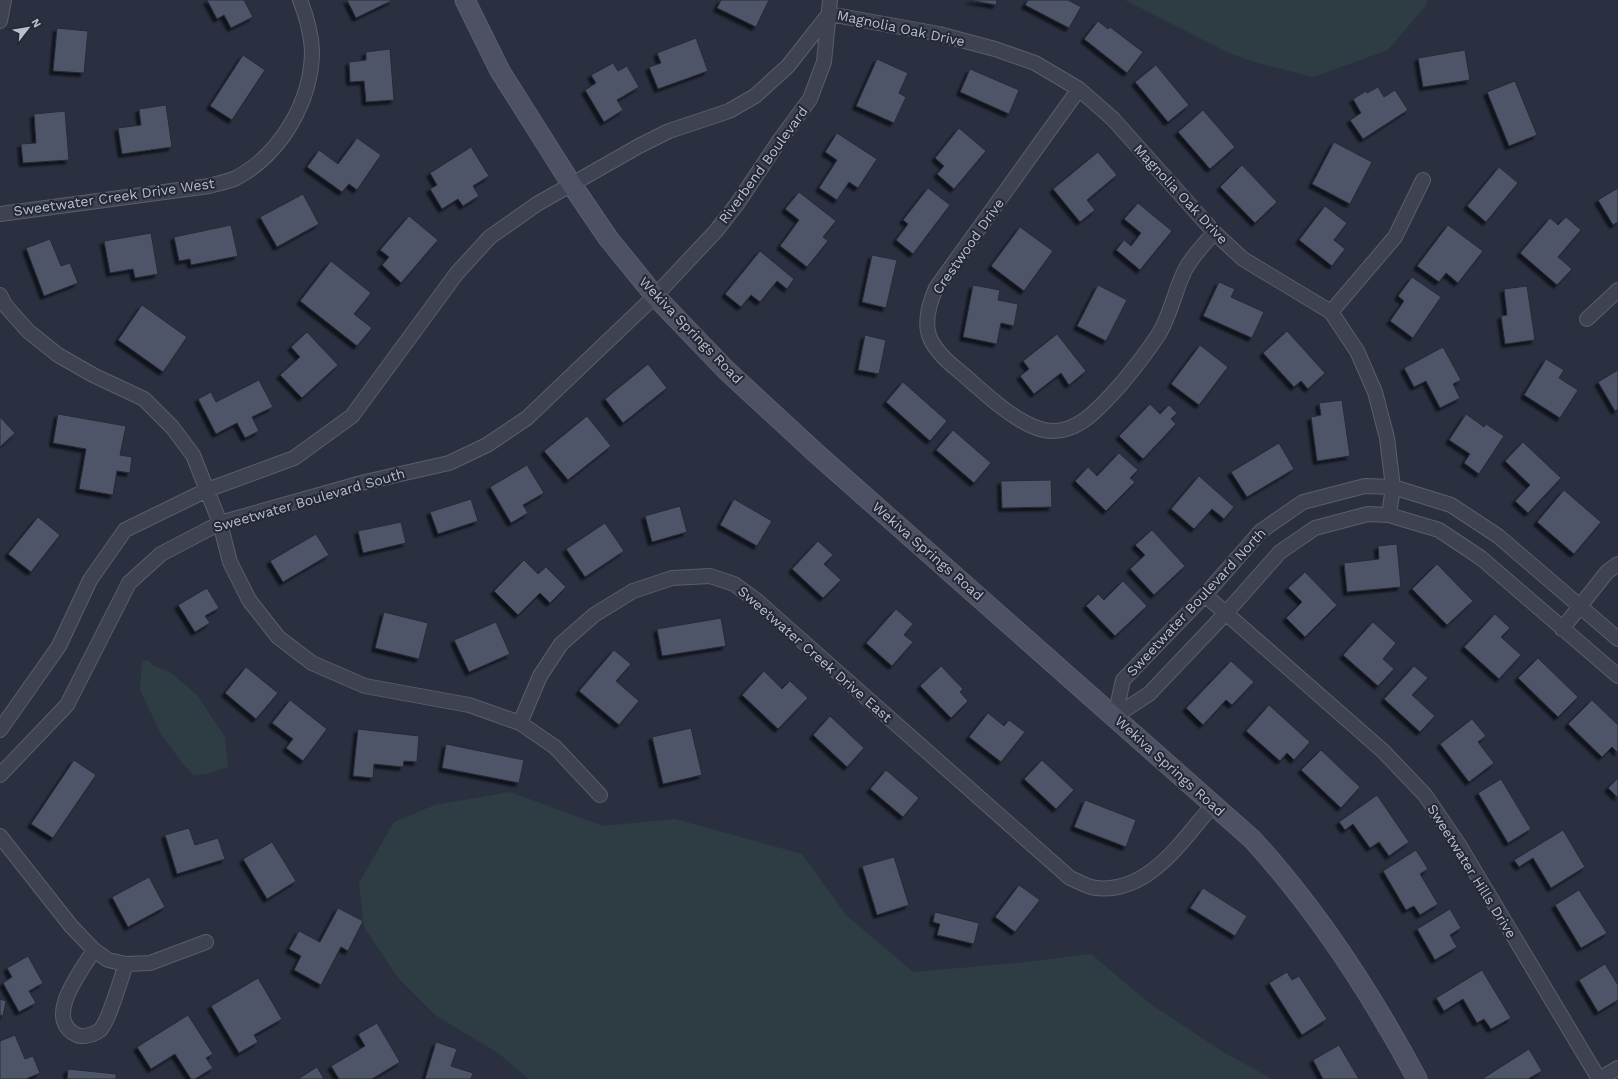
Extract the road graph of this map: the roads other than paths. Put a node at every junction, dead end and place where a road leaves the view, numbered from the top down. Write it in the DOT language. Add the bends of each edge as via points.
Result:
graph roads {
  1 [pos="4,0"];
  2 [pos="300,0"];
  3 [pos="465,0"];
  4 [pos="829,7"];
  5 [pos="0,21"];
  6 [pos="1079,90"];
  7 [pos="1423,180"];
  8 [pos="572,185"];
  9 [pos="0,214"];
  10 [pos="1214,232"];
  11 [pos="1618,290"];
  12 [pos="0,295"];
  13 [pos="655,296"];
  14 [pos="1331,312"];
  15 [pos="1587,319"];
  16 [pos="1393,487"];
  17 [pos="207,490"];
  18 [pos="1389,515"];
  19 [pos="220,523"];
  20 [pos="1618,564"];
  21 [pos="1205,595"];
  22 [pos="1580,608"];
  23 [pos="1226,613"];
  24 [pos="1562,629"];
  25 [pos="1618,639"];
  26 [pos="1618,676"];
  27 [pos="1115,716"];
  28 [pos="520,722"];
  29 [pos="0,730"];
  30 [pos="0,775"];
  31 [pos="600,794"];
  32 [pos="1213,805"];
  33 [pos="0,836"];
  34 [pos="206,942"];
  35 [pos="94,950"];
  36 [pos="126,964"];
  37 [pos="1618,1068"];
  38 [pos="1417,1079"];
  39 [pos="1599,1079"];
  1 -- 5 [label="street"];
  2 -- 9 [label="street, Sweetwater Creek Drive West" via="306,14 312,50 307,86 294,118 282,137 259,162 235,178 209,186"];
  3 -- 8 [label="main road, Wekiva Springs Road" via="500,71"];
  4 -- 6 [label="street, Magnolia Oak Drive" via="995,49 1035,63"];
  4 -- 8 [label="street" via="788,66 756,96 729,111 669,131"];
  4 -- 13 [label="street, Riverbend Boulevard" via="824,62 810,99 737,204"];
  6 -- 10 [label="street, Magnolia Oak Drive" via="1113,119"];
  6 -- 10 [label="street, Crestwood Drive" via="936,288 928,307 926,328 932,343 946,361 1023,422 1042,429 1062,429 1080,423 1098,410 1144,356 1160,330 1185,269"];
  7 -- 14 [label="street" via="1395,237"];
  8 -- 13 [label="main road, Wekiva Springs Road" via="608,238"];
  8 -- 17 [label="street" via="537,204 490,237 457,272 352,416 294,458"];
  10 -- 14 [label="street, Magnolia Oak Drive" via="1243,259"];
  11 -- 15 [label="street"];
  12 -- 17 [label="street" via="5,306 28,331 58,355 144,399 172,427 193,456"];
  13 -- 19 [label="street, Sweetwater Boulevard South" via="527,418 487,445 449,463 366,482"];
  13 -- 27 [label="main road, Wekiva Springs Road" via="726,370"];
  14 -- 16 [label="street, Magnolia Oak Drive" via="1357,351 1375,392 1387,438"];
  16 -- 18 [label="street, Magnolia Oak Drive"];
  16 -- 21 [label="street, Sweetwater Boulevard North" via="1365,486 1303,502 1261,531"];
  16 -- 22 [label="street, Sweetwater Boulevard North" via="1451,505 1498,536"];
  17 -- 19 [label="street"];
  17 -- 29 [label="street" via="125,530 90,580 58,646"];
  18 -- 23 [label="street, Sweetwater Boulevard North" via="1368,514 1314,528 1280,552"];
  18 -- 24 [label="street, Sweetwater Boulevard North" via="1439,530 1481,558"];
  19 -- 28 [label="street" via="230,562 248,600 278,636 312,663 365,686 469,705"];
  19 -- 30 [label="street, Sweetwater Boulevard South" via="161,554 129,583 67,705"];
  20 -- 22 [label="street" via="1608,572"];
  21 -- 23 [label="street, Sweetwater Hills Drive"];
  21 -- 27 [label="street, Sweetwater Boulevard North" via="1123,680"];
  22 -- 24 [label="street"];
  22 -- 25 [label="street, Sweetwater Boulevard North"];
  23 -- 27 [label="street, Sweetwater Boulevard North" via="1149,694"];
  23 -- 39 [label="street, Sweetwater Hills Drive" via="1383,751 1424,795 1459,845"];
  24 -- 26 [label="street, Sweetwater Boulevard North"];
  27 -- 32 [label="main road, Wekiva Springs Road"];
  28 -- 31 [label="street" via="555,747"];
  28 -- 32 [label="street, Sweetwater Creek Drive East" via="540,676 561,644 594,615 633,591 659,582 672,578 710,576 734,584 756,600 1070,878 1095,888 1118,887 1142,878 1162,862"];
  32 -- 38 [label="main road, Wekiva Springs Road" via="1252,839 1283,874 1359,978 1387,1022"];
  33 -- 35 [label="street" via="71,926"];
  34 -- 36 [label="street" via="150,963"];
  35 -- 36 [label="street" via="108,960"];
  35 -- 36 [label="street" via="65,996 63,1013 67,1028 78,1035 90,1035 101,1029"];
  37 -- 39 [label="street"];
}
